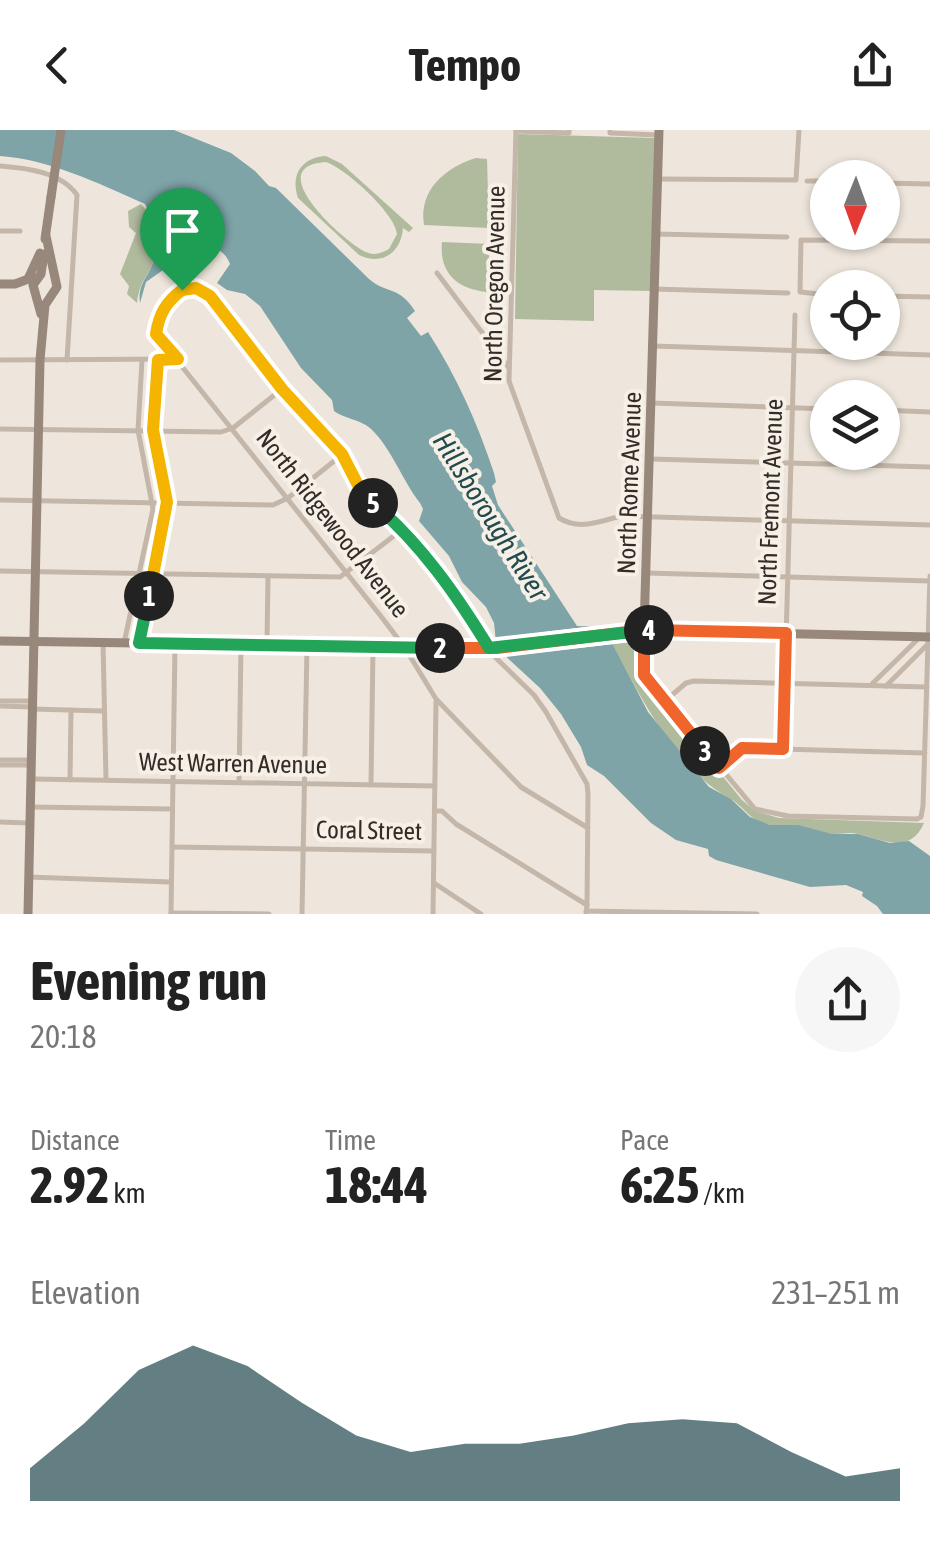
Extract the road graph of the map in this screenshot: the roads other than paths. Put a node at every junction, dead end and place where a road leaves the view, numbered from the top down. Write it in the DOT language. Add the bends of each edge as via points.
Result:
graph roads {
  1 [pos="61,130"];
  2 [pos="799,130"];
  3 [pos="516,131"];
  4 [pos="569,131"];
  5 [pos="610,132"];
  6 [pos="656,133"];
  7 [pos="0,166"];
  8 [pos="658,179"];
  9 [pos="900,183"];
  10 [pos="930,184"];
  11 [pos="0,231"];
  12 [pos="20,231"];
  13 [pos="656,234"];
  14 [pos="46,236"];
  15 [pos="787,237"];
  16 [pos="930,242"];
  17 [pos="437,273"];
  18 [pos="36,276"];
  19 [pos="54,277"];
  20 [pos="0,284"];
  21 [pos="15,284"];
  22 [pos="654,289"];
  23 [pos="35,292"];
  24 [pos="810,293"];
  25 [pos="788,294"];
  26 [pos="48,297"];
  27 [pos="900,297"];
  28 [pos="930,298"];
  29 [pos="795,315"];
  30 [pos="42,319"];
  31 [pos="653,346"];
  32 [pos="794,350"];
  33 [pos="930,355"];
  34 [pos="178,359"];
  35 [pos="0,360"];
  36 [pos="40,360"];
  37 [pos="67,360"];
  38 [pos="142,360"];
  39 [pos="158,360"];
  40 [pos="509,368"];
  41 [pos="282,389"];
  42 [pos="651,403"];
  43 [pos="793,408"];
  44 [pos="810,408"];
  45 [pos="900,411"];
  46 [pos="930,412"];
  47 [pos="0,428"];
  48 [pos="233,428"];
  49 [pos="38,429"];
  50 [pos="138,430"];
  51 [pos="153,430"];
  52 [pos="342,454"];
  53 [pos="650,459"];
  54 [pos="791,463"];
  55 [pos="930,468"];
  56 [pos="288,498"];
  57 [pos="0,500"];
  58 [pos="36,501"];
  59 [pos="152,502"];
  60 [pos="167,502"];
  61 [pos="648,517"];
  62 [pos="789,521"];
  63 [pos="930,525"];
  64 [pos="402,528"];
  65 [pos="0,572"];
  66 [pos="35,572"];
  67 [pos="153,572"];
  68 [pos="138,573"];
  69 [pos="646,573"];
  70 [pos="348,574"];
  71 [pos="268,576"];
  72 [pos="788,576"];
  73 [pos="930,579"];
  74 [pos="644,630"];
  75 [pos="786,633"];
  76 [pos="926,639"];
  77 [pos="0,641"];
  78 [pos="34,642"];
  79 [pos="103,643"];
  80 [pos="124,643"];
  81 [pos="139,643"];
  82 [pos="174,644"];
  83 [pos="241,645"];
  84 [pos="267,646"];
  85 [pos="307,646"];
  86 [pos="373,648"];
  87 [pos="406,648"];
  88 [pos="493,648"];
  89 [pos="786,684"];
  90 [pos="871,686"];
  91 [pos="886,686"];
  92 [pos="928,692"];
  93 [pos="436,699"];
  94 [pos="665,701"];
  95 [pos="0,704"];
  96 [pos="32,706"];
  97 [pos="71,710"];
  98 [pos="103,711"];
  99 [pos="783,749"];
  100 [pos="926,753"];
  101 [pos="0,762"];
  102 [pos="30,763"];
  103 [pos="719,768"];
  104 [pos="30,780"];
  105 [pos="70,780"];
  106 [pos="106,780"];
  107 [pos="172,782"];
  108 [pos="239,783"];
  109 [pos="304,784"];
  110 [pos="371,785"];
  111 [pos="435,786"];
  112 [pos="30,807"];
  113 [pos="172,809"];
  114 [pos="435,811"];
  115 [pos="0,822"];
  116 [pos="30,822"];
  117 [pos="588,828"];
  118 [pos="172,847"];
  119 [pos="302,849"];
  120 [pos="434,851"];
  121 [pos="28,877"];
  122 [pos="172,882"];
  123 [pos="434,883"];
  124 [pos="586,910"];
  125 [pos="757,912"];
  126 [pos="171,913"];
  127 [pos="673,913"];
  128 [pos="28,914"];
  129 [pos="269,914"];
  130 [pos="302,914"];
  131 [pos="433,914"];
  132 [pos="481,914"];
  1 -- 14 [label="street, bridge"];
  2 -- 8 [label="street" via="796,180"];
  3 -- 4 [label="street"];
  3 -- 40 [label="street, North Oregon Avenue"];
  5 -- 6 [label="street"];
  6 -- 8 [label="street, North Rome Avenue"];
  7 -- 37 [label="street" via="63,180 77,195"];
  8 -- 13 [label="street, North Rome Avenue"];
  9 -- 10 [label="street"];
  11 -- 12 [label="street"];
  13 -- 15 [label="street"];
  13 -- 22 [label="street, North Rome Avenue"];
  14 -- 18 [label="street"];
  14 -- 19 [label="street"];
  16 -- 24 [label="street" via="801,240 800,292"];
  17 -- 40 [label="street"];
  18 -- 19 [label="street"];
  18 -- 21 [label="street"];
  18 -- 23 [label="street"];
  19 -- 26 [label="street" via="57,287"];
  20 -- 21 [label="street"];
  21 -- 23 [label="street"];
  22 -- 25 [label="street"];
  22 -- 31 [label="street, North Rome Avenue"];
  23 -- 26 [label="street"];
  23 -- 30 [label="street"];
  26 -- 30 [label="street"];
  27 -- 28 [label="street"];
  29 -- 32 [label="street, North Fremont Avenue"];
  30 -- 36 [label="street"];
  31 -- 32 [label="street"];
  31 -- 42 [label="street, North Rome Avenue"];
  32 -- 33 [label="street"];
  32 -- 43 [label="street, North Fremont Avenue"];
  34 -- 39 [label="street"];
  34 -- 41 [label="street, North Ridgewood Avenue" via="156,334 158,316 182,290 196,288 210,296"];
  34 -- 48 [label="street, North Ridgewood Avenue"];
  35 -- 36 [label="street"];
  36 -- 37 [label="street"];
  36 -- 49 [label="street"];
  37 -- 38 [label="street"];
  38 -- 39 [label="street"];
  38 -- 50 [label="street"];
  39 -- 51 [label="street"];
  40 -- 61 [label="street, North Oregon Avenue" via="559,518 594,524"];
  41 -- 48 [label="street"];
  41 -- 52 [label="street"];
  42 -- 43 [label="street"];
  42 -- 53 [label="street, North Rome Avenue"];
  43 -- 44 [label="street"];
  43 -- 54 [label="street, North Fremont Avenue"];
  45 -- 46 [label="street"];
  47 -- 49 [label="street"];
  48 -- 51 [label="street"];
  48 -- 56 [label="street, North Ridgewood Avenue"];
  49 -- 50 [label="street"];
  49 -- 58 [label="street"];
  50 -- 51 [label="street"];
  50 -- 59 [label="street"];
  51 -- 60 [label="street"];
  52 -- 56 [label="street"];
  52 -- 64 [label="street" via="360,489"];
  53 -- 54 [label="street"];
  53 -- 61 [label="street, North Rome Avenue"];
  54 -- 55 [label="street"];
  54 -- 62 [label="street, North Fremont Avenue"];
  56 -- 60 [label="street" via="273,505"];
  56 -- 70 [label="street, North Ridgewood Avenue"];
  57 -- 58 [label="street"];
  58 -- 59 [label="street"];
  58 -- 66 [label="street"];
  59 -- 60 [label="street"];
  59 -- 68 [label="street"];
  60 -- 67 [label="street"];
  61 -- 62 [label="street"];
  61 -- 69 [label="street, North Rome Avenue"];
  62 -- 63 [label="street"];
  62 -- 72 [label="street, North Fremont Avenue"];
  64 -- 70 [label="street"];
  64 -- 88 [label="street"];
  65 -- 66 [label="street"];
  66 -- 68 [label="street"];
  66 -- 78 [label="street"];
  67 -- 68 [label="street"];
  67 -- 71 [label="street"];
  67 -- 81 [label="street"];
  68 -- 80 [label="street"];
  69 -- 72 [label="street"];
  69 -- 74 [label="street, North Rome Avenue"];
  70 -- 71 [label="street"];
  70 -- 87 [label="street, North Ridgewood Avenue"];
  71 -- 84 [label="street"];
  72 -- 73 [label="street"];
  72 -- 75 [label="street, North Fremont Avenue"];
  73 -- 76 [label="street"];
  74 -- 75 [label="street"];
  74 -- 88 [label="street"];
  74 -- 94 [label="street, North Rome Avenue" via="644,675"];
  75 -- 76 [label="street"];
  75 -- 89 [label="street, North Fremont Avenue"];
  76 -- 90 [label="street"];
  76 -- 91 [label="street"];
  76 -- 92 [label="street"];
  77 -- 78 [label="street"];
  78 -- 79 [label="street"];
  78 -- 96 [label="street"];
  79 -- 80 [label="street"];
  79 -- 98 [label="street"];
  80 -- 81 [label="street"];
  81 -- 82 [label="street"];
  82 -- 83 [label="street"];
  82 -- 107 [label="street"];
  83 -- 84 [label="street"];
  83 -- 108 [label="street"];
  84 -- 85 [label="street"];
  85 -- 86 [label="street"];
  85 -- 109 [label="street"];
  86 -- 87 [label="street"];
  86 -- 110 [label="street"];
  87 -- 88 [label="street"];
  87 -- 93 [label="street, North Ridgewood Avenue"];
  88 -- 117 [label="street" via="546,712 587,784"];
  89 -- 90 [label="street"];
  89 -- 94 [label="street" via="694,681"];
  89 -- 99 [label="street, North Fremont Avenue"];
  90 -- 91 [label="street"];
  91 -- 92 [label="street"];
  92 -- 100 [label="street"];
  93 -- 111 [label="street"];
  93 -- 117 [label="street, North Ridgewood Avenue" via="521,787"];
  94 -- 103 [label="street, North Rome Avenue"];
  95 -- 96 [label="street"];
  96 -- 97 [label="street"];
  96 -- 102 [label="street"];
  97 -- 98 [label="street"];
  97 -- 105 [label="street"];
  98 -- 106 [label="street"];
  99 -- 100 [label="street"];
  99 -- 103 [label="street" via="742,748"];
  100 -- 103 [label="street, North Rome Avenue" via="921,817 768,814 755,809"];
  101 -- 102 [label="street"];
  102 -- 104 [label="street"];
  104 -- 105 [label="street, West Warren Avenue"];
  104 -- 112 [label="street"];
  105 -- 106 [label="street, West Warren Avenue"];
  106 -- 107 [label="street, West Warren Avenue"];
  107 -- 108 [label="street, West Warren Avenue"];
  107 -- 113 [label="street"];
  108 -- 109 [label="street, West Warren Avenue"];
  109 -- 110 [label="street, West Warren Avenue"];
  109 -- 119 [label="street"];
  110 -- 111 [label="street, West Warren Avenue"];
  111 -- 114 [label="street"];
  112 -- 113 [label="street"];
  112 -- 116 [label="street"];
  113 -- 118 [label="street"];
  114 -- 120 [label="street"];
  114 -- 124 [label="street"];
  115 -- 116 [label="street"];
  116 -- 121 [label="street"];
  117 -- 124 [label="street"];
  118 -- 119 [label="street, Coral Street"];
  118 -- 122 [label="street"];
  119 -- 120 [label="street, Coral Street"];
  119 -- 130 [label="street"];
  120 -- 123 [label="street"];
  121 -- 122 [label="street"];
  121 -- 128 [label="street"];
  122 -- 126 [label="street"];
  123 -- 131 [label="street"];
  123 -- 132 [label="street"];
  124 -- 127 [label="street"];
  125 -- 127 [label="street"];
  126 -- 129 [label="street"];
}
